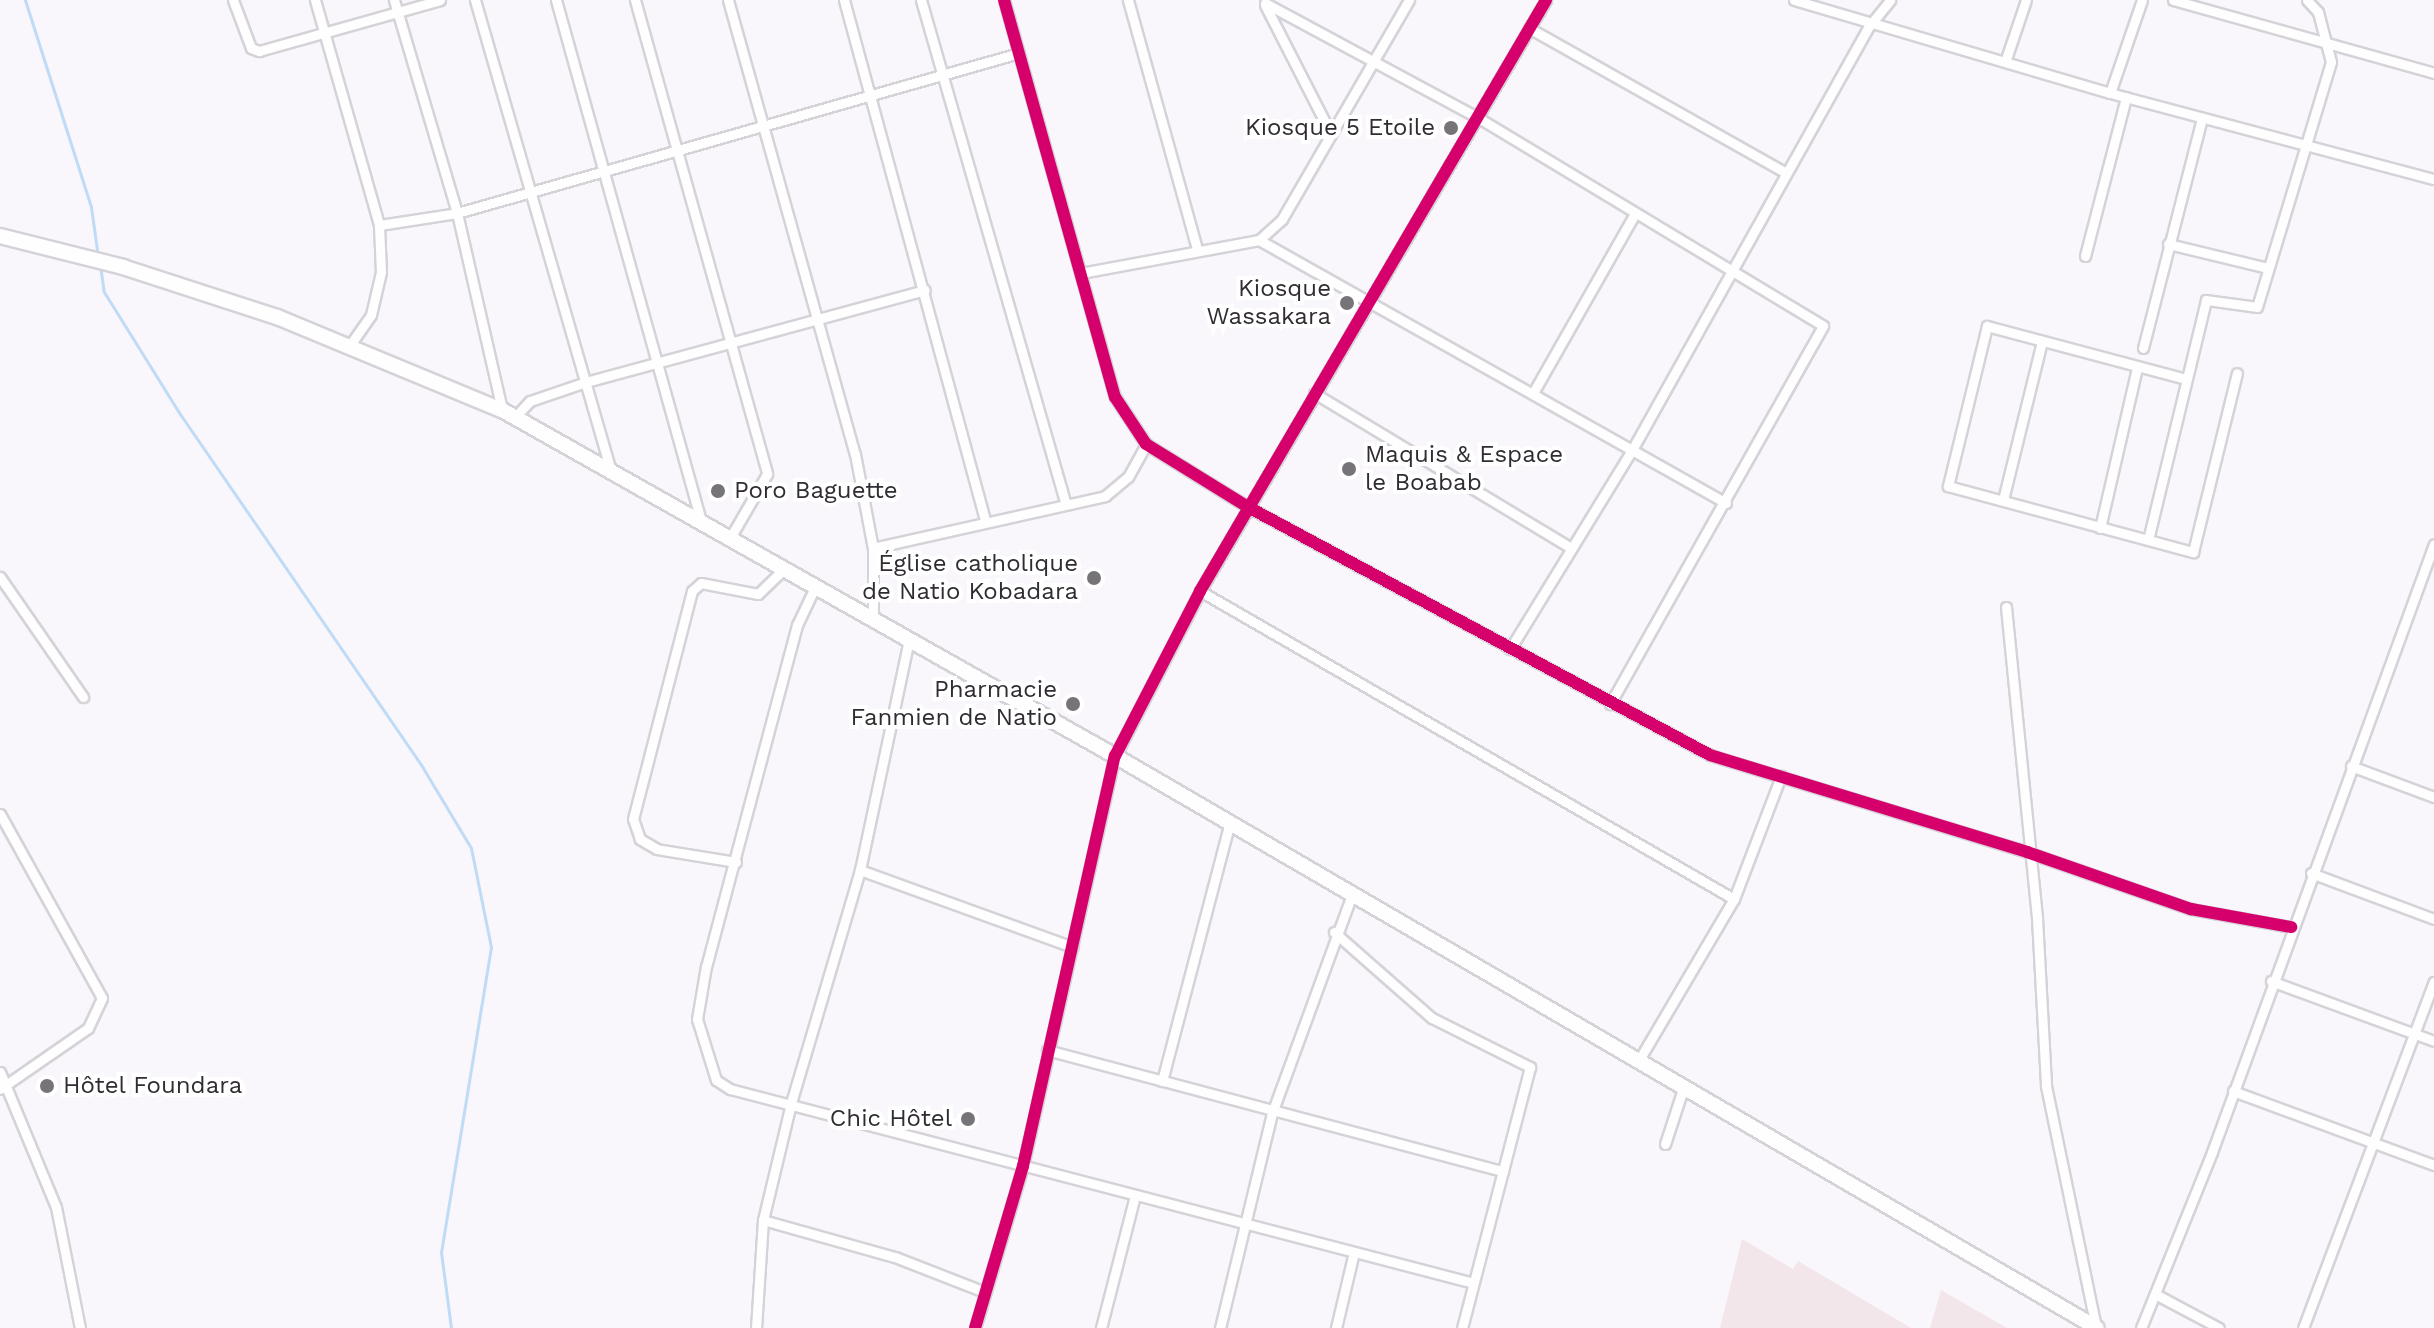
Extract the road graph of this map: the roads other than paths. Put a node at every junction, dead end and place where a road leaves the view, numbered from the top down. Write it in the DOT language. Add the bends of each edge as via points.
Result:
graph roads {
  1 [pos="233,0"];
  2 [pos="315,0"];
  3 [pos="394,0"];
  4 [pos="440,0"];
  5 [pos="475,0"];
  6 [pos="556,0"];
  7 [pos="635,0"];
  8 [pos="728,0"];
  9 [pos="844,0"];
  10 [pos="921,0"];
  11 [pos="1004,0"];
  12 [pos="1128,0"];
  13 [pos="1409,0"];
  14 [pos="1546,0"];
  15 [pos="1794,0"];
  16 [pos="1890,0"];
  17 [pos="2026,0"];
  18 [pos="2142,0"];
  19 [pos="2173,0"];
  20 [pos="2307,0"];
  21 [pos="1264,2"];
  22 [pos="397,12"];
  23 [pos="1870,25"];
  24 [pos="1529,28"];
  25 [pos="324,32"];
  26 [pos="2330,48"];
  27 [pos="1019,53"];
  28 [pos="1373,62"];
  29 [pos="2005,62"];
  30 [pos="2434,73"];
  31 [pos="945,75"];
  32 [pos="2110,93"];
  33 [pos="872,97"];
  34 [pos="2126,97"];
  35 [pos="1477,117"];
  36 [pos="2202,118"];
  37 [pos="763,125"];
  38 [pos="1331,134"];
  39 [pos="2303,146"];
  40 [pos="679,149"];
  41 [pos="604,169"];
  42 [pos="1786,173"];
  43 [pos="2434,179"];
  44 [pos="531,192"];
  45 [pos="457,213"];
  46 [pos="1634,215"];
  47 [pos="379,225"];
  48 [pos="0,236"];
  49 [pos="1259,240"];
  50 [pos="2168,244"];
  51 [pos="1197,249"];
  52 [pos="2085,256"];
  53 [pos="2268,268"];
  54 [pos="1730,271"];
  55 [pos="1081,273"];
  56 [pos="925,290"];
  57 [pos="1367,304"];
  58 [pos="818,322"];
  59 [pos="2042,341"];
  60 [pos="731,343"];
  61 [pos="350,345"];
  62 [pos="2143,348"];
  63 [pos="658,364"];
  64 [pos="2137,368"];
  65 [pos="2237,373"];
  66 [pos="2186,379"];
  67 [pos="586,382"];
  68 [pos="1314,393"];
  69 [pos="1533,393"];
  70 [pos="508,414"];
  71 [pos="1146,444"];
  72 [pos="1632,450"];
  73 [pos="610,467"];
  74 [pos="2003,500"];
  75 [pos="1726,503"];
  76 [pos="1066,505"];
  77 [pos="1248,507"];
  78 [pos="985,520"];
  79 [pos="701,521"];
  80 [pos="2100,528"];
  81 [pos="730,538"];
  82 [pos="2148,540"];
  83 [pos="2434,544"];
  84 [pos="873,548"];
  85 [pos="1571,548"];
  86 [pos="785,568"];
  87 [pos="0,577"];
  88 [pos="816,585"];
  89 [pos="1200,591"];
  90 [pos="2006,607"];
  91 [pos="873,618"];
  92 [pos="909,640"];
  93 [pos="1510,649"];
  94 [pos="83,697"];
  95 [pos="1610,704"];
  96 [pos="1115,756"];
  97 [pos="2351,766"];
  98 [pos="1781,776"];
  99 [pos="2434,797"];
  100 [pos="1,817"];
  101 [pos="1230,822"];
  102 [pos="2027,852"];
  103 [pos="736,862"];
  104 [pos="860,870"];
  105 [pos="2311,873"];
  106 [pos="1352,894"];
  107 [pos="1734,899"];
  108 [pos="2434,919"];
  109 [pos="2291,927"];
  110 [pos="1334,932"];
  111 [pos="1073,947"];
  112 [pos="2271,981"];
  113 [pos="2434,982"];
  114 [pos="2415,1034"];
  115 [pos="2434,1041"];
  116 [pos="1047,1050"];
  117 [pos="1639,1060"];
  118 [pos="0,1072"];
  119 [pos="1162,1081"];
  120 [pos="1684,1086"];
  121 [pos="4,1087"];
  122 [pos="2233,1091"];
  123 [pos="791,1103"];
  124 [pos="1272,1113"];
  125 [pos="2373,1143"];
  126 [pos="1665,1144"];
  127 [pos="2434,1165"];
  128 [pos="1023,1166"];
  129 [pos="1503,1171"];
  130 [pos="1135,1196"];
  131 [pos="763,1220"];
  132 [pos="1245,1222"];
  133 [pos="1353,1256"];
  134 [pos="1473,1283"];
  135 [pos="985,1292"];
  136 [pos="2157,1295"];
  137 [pos="80,1328"];
  138 [pos="756,1328"];
  139 [pos="975,1328"];
  140 [pos="1101,1328"];
  141 [pos="1220,1328"];
  142 [pos="1336,1328"];
  143 [pos="1462,1328"];
  144 [pos="2096,1328"];
  145 [pos="2141,1328"];
  146 [pos="2219,1328"];
  147 [pos="2303,1328"];
  1 -- 25 [label="street" via="251,48 259,51"];
  2 -- 25 [label="street"];
  3 -- 22 [label="street"];
  4 -- 22 [label="street"];
  5 -- 44 [label="street"];
  6 -- 41 [label="street"];
  7 -- 40 [label="street"];
  8 -- 37 [label="street"];
  9 -- 33 [label="street"];
  10 -- 31 [label="street"];
  11 -- 27 [label="street"];
  12 -- 51 [label="street"];
  13 -- 28 [label="street"];
  14 -- 24 [label="street"];
  15 -- 23 [label="street"];
  16 -- 23 [label="street"];
  17 -- 29 [label="street"];
  18 -- 32 [label="street"];
  19 -- 26 [label="street"];
  20 -- 26 [label="street" via="2318,12"];
  21 -- 28 [label="street"];
  21 -- 38 [label="street"];
  22 -- 25 [label="street"];
  22 -- 45 [label="street"];
  23 -- 29 [label="street"];
  23 -- 42 [label="street"];
  24 -- 35 [label="street"];
  24 -- 42 [label="street"];
  25 -- 47 [label="street"];
  26 -- 30 [label="street"];
  26 -- 39 [label="street" via="2331,62"];
  27 -- 31 [label="street"];
  27 -- 55 [label="street"];
  28 -- 35 [label="street"];
  28 -- 38 [label="street"];
  29 -- 32 [label="street"];
  31 -- 33 [label="street"];
  31 -- 76 [label="street"];
  32 -- 34 [label="street"];
  33 -- 37 [label="street"];
  33 -- 56 [label="street"];
  34 -- 36 [label="street"];
  34 -- 52 [label="street"];
  35 -- 46 [label="street"];
  35 -- 57 [label="street"];
  36 -- 39 [label="street"];
  36 -- 50 [label="street"];
  37 -- 40 [label="street"];
  37 -- 58 [label="street"];
  38 -- 49 [label="street" via="1282,219"];
  39 -- 43 [label="street"];
  39 -- 53 [label="street"];
  40 -- 41 [label="street"];
  40 -- 60 [label="street"];
  41 -- 44 [label="street"];
  41 -- 63 [label="street"];
  42 -- 54 [label="street"];
  44 -- 45 [label="street"];
  44 -- 67 [label="street"];
  45 -- 47 [label="street"];
  45 -- 70 [label="street"];
  46 -- 54 [label="street"];
  46 -- 69 [label="street"];
  47 -- 61 [label="street" via="381,272 371,315"];
  48 -- 61 [label="main road" via="123,267"];
  49 -- 51 [label="street"];
  49 -- 57 [label="street"];
  50 -- 53 [label="street"];
  50 -- 62 [label="street"];
  51 -- 55 [label="street"];
  53 -- 66 [label="street" via="2254,310 2206,300"];
  54 -- 72 [label="street"];
  54 -- 75 [label="street" via="1823,326"];
  55 -- 71 [label="street" via="1115,397"];
  56 -- 58 [label="street"];
  56 -- 78 [label="street"];
  57 -- 68 [label="street"];
  57 -- 69 [label="street"];
  58 -- 60 [label="street"];
  58 -- 84 [label="street" via="855,454"];
  59 -- 64 [label="street"];
  59 -- 74 [label="street"];
  59 -- 74 [label="street" via="1987,326 1948,486"];
  60 -- 63 [label="street"];
  60 -- 81 [label="street" via="767,474"];
  61 -- 70 [label="main road"];
  63 -- 67 [label="street"];
  63 -- 79 [label="street"];
  64 -- 66 [label="street"];
  64 -- 80 [label="street"];
  65 -- 82 [label="street" via="2193,552"];
  66 -- 82 [label="street"];
  67 -- 70 [label="street"];
  67 -- 73 [label="street"];
  68 -- 77 [label="street"];
  68 -- 85 [label="street"];
  69 -- 72 [label="street"];
  70 -- 73 [label="main road"];
  71 -- 76 [label="street" via="1128,477 1105,496"];
  71 -- 77 [label="street"];
  72 -- 75 [label="street"];
  72 -- 85 [label="street"];
  73 -- 79 [label="main road"];
  74 -- 80 [label="street"];
  75 -- 95 [label="street"];
  76 -- 78 [label="street"];
  77 -- 89 [label="street"];
  77 -- 93 [label="street"];
  78 -- 84 [label="street"];
  79 -- 81 [label="main road"];
  80 -- 82 [label="street"];
  81 -- 86 [label="main road"];
  83 -- 97 [label="street"];
  84 -- 91 [label="street"];
  85 -- 93 [label="street"];
  86 -- 88 [label="main road"];
  86 -- 103 [label="street" via="758,594 701,583 692,591 633,819 640,839 657,849"];
  87 -- 94 [label="street"];
  88 -- 91 [label="main road"];
  88 -- 103 [label="street" via="797,625"];
  89 -- 96 [label="street"];
  89 -- 107 [label="street"];
  90 -- 102 [label="street"];
  91 -- 92 [label="main road"];
  92 -- 96 [label="main road"];
  92 -- 104 [label="street"];
  93 -- 95 [label="street"];
  95 -- 98 [label="street" via="1710,755"];
  96 -- 101 [label="main road"];
  96 -- 111 [label="street"];
  97 -- 99 [label="street"];
  97 -- 105 [label="street"];
  98 -- 102 [label="street"];
  98 -- 107 [label="street"];
  100 -- 121 [label="street" via="102,998 88,1028"];
  101 -- 106 [label="main road"];
  101 -- 119 [label="street"];
  102 -- 109 [label="street" via="2191,909"];
  102 -- 144 [label="street" via="2037,918 2046,1086"];
  103 -- 123 [label="street" via="706,966 697,1019 703,1047 716,1080 730,1089"];
  104 -- 111 [label="street"];
  104 -- 123 [label="street"];
  105 -- 108 [label="street"];
  105 -- 109 [label="street"];
  106 -- 110 [label="street"];
  106 -- 117 [label="main road"];
  107 -- 117 [label="street"];
  109 -- 112 [label="street"];
  110 -- 124 [label="street"];
  110 -- 129 [label="street" via="1432,1018 1530,1067"];
  111 -- 116 [label="street"];
  112 -- 114 [label="street"];
  112 -- 122 [label="street"];
  113 -- 114 [label="street"];
  114 -- 115 [label="street"];
  114 -- 125 [label="street"];
  116 -- 119 [label="street"];
  116 -- 128 [label="street"];
  117 -- 120 [label="main road"];
  118 -- 121 [label="street"];
  119 -- 124 [label="street"];
  120 -- 126 [label="street"];
  120 -- 144 [label="main road"];
  121 -- 137 [label="street" via="56,1207"];
  122 -- 125 [label="street"];
  122 -- 136 [label="street"];
  123 -- 128 [label="street"];
  123 -- 131 [label="street"];
  124 -- 129 [label="street"];
  124 -- 132 [label="street"];
  125 -- 127 [label="street"];
  125 -- 147 [label="street"];
  128 -- 130 [label="street"];
  128 -- 135 [label="street"];
  129 -- 134 [label="street"];
  130 -- 132 [label="street"];
  130 -- 140 [label="street"];
  131 -- 135 [label="street" via="895,1257"];
  131 -- 138 [label="street"];
  132 -- 133 [label="street"];
  132 -- 141 [label="street"];
  133 -- 134 [label="street"];
  133 -- 142 [label="street"];
  134 -- 143 [label="street"];
  135 -- 139 [label="street"];
  136 -- 145 [label="street"];
  136 -- 146 [label="street"];
}
